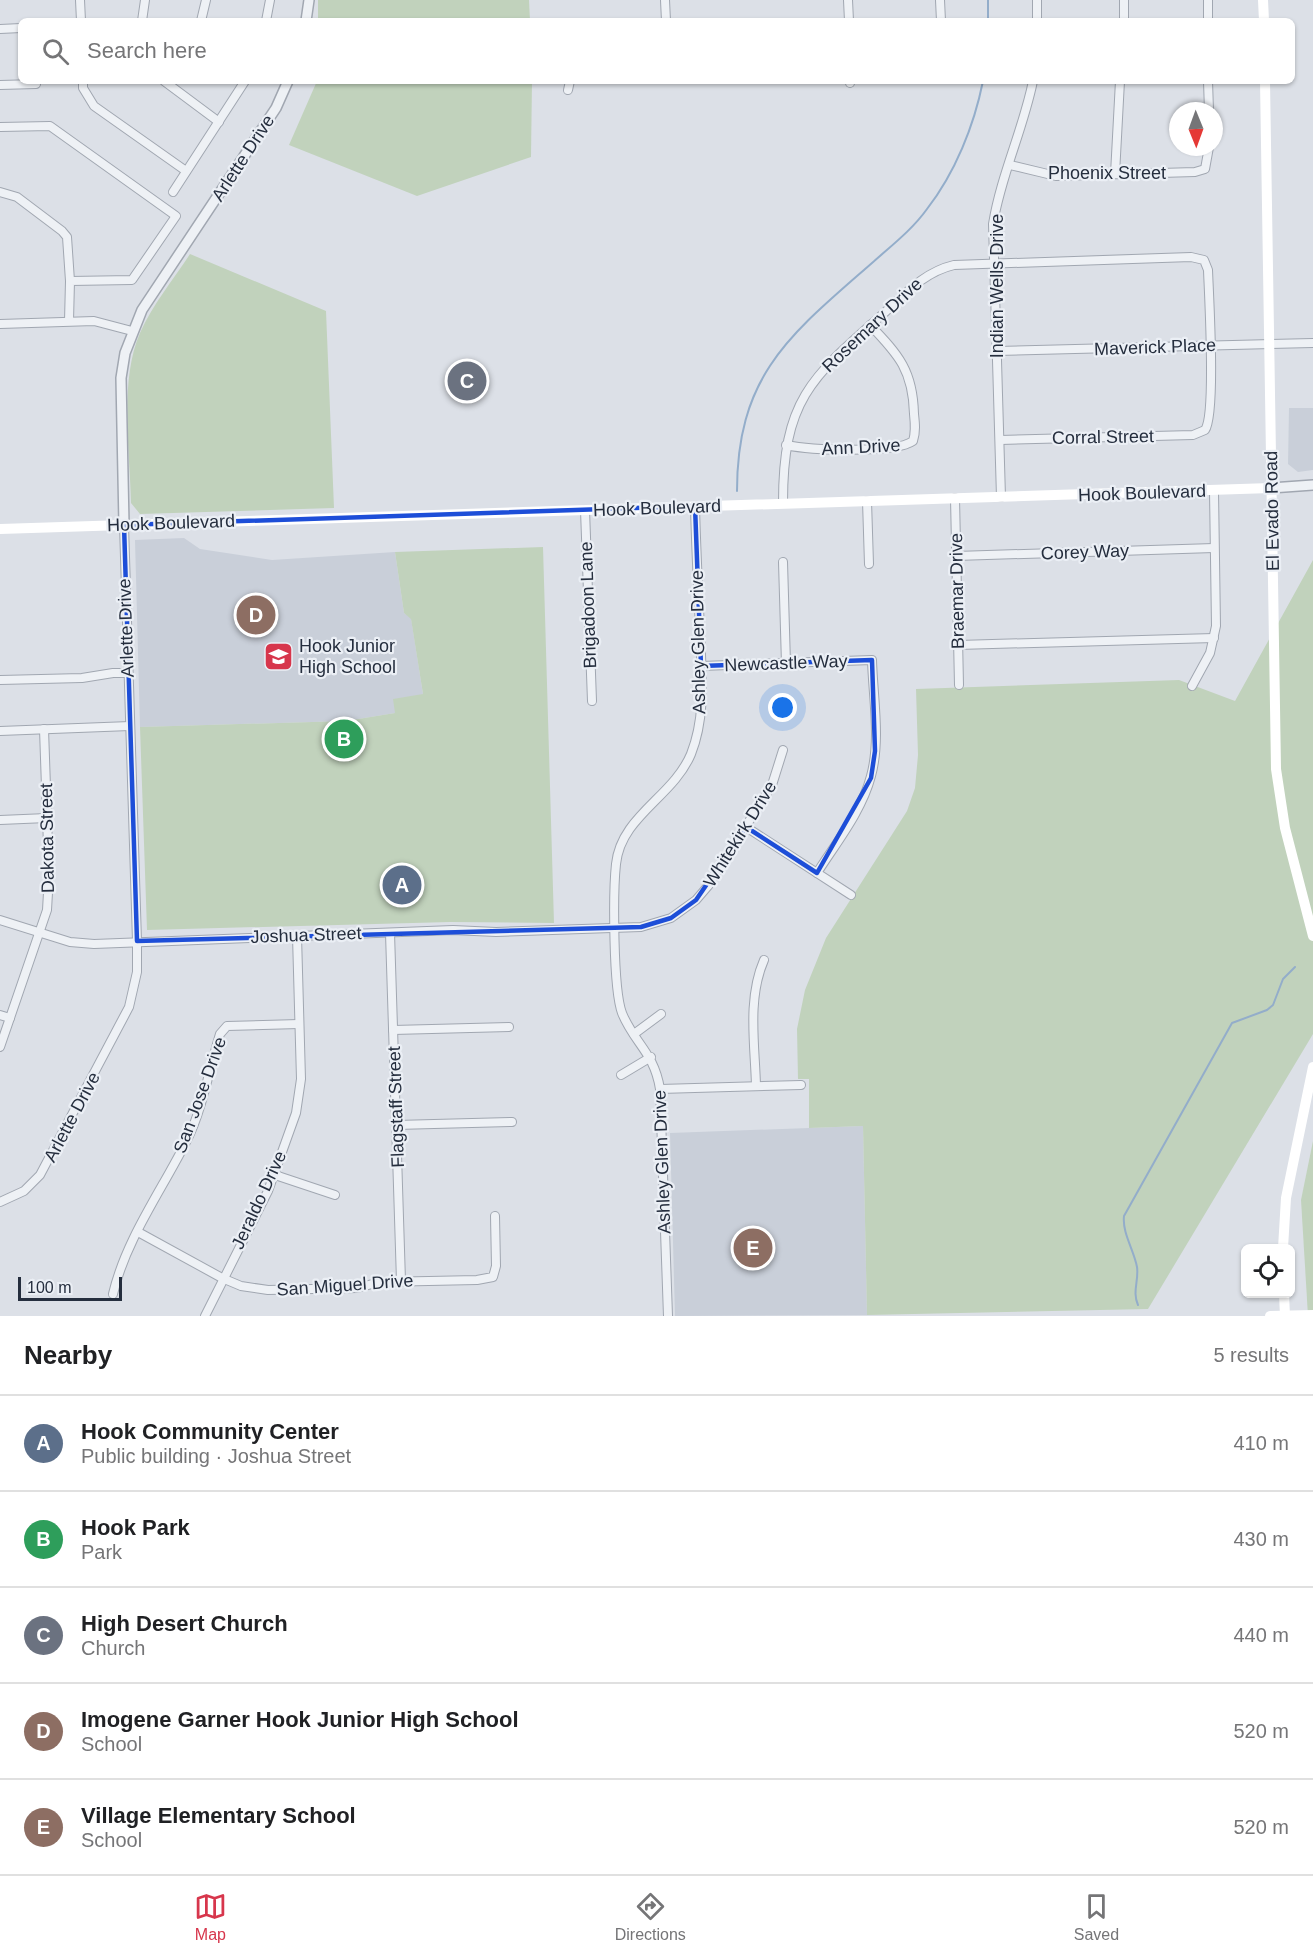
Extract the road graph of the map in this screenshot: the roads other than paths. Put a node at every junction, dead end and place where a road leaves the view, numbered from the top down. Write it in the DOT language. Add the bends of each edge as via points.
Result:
graph roads {
  1 [pos="80,0"];
  2 [pos="145,0"];
  3 [pos="206,0"];
  4 [pos="270,0"];
  5 [pos="309,0"];
  6 [pos="665,0"];
  7 [pos="848,0"];
  8 [pos="940,0"];
  9 [pos="1037,0"];
  10 [pos="1124,0"];
  11 [pos="1208,0"];
  12 [pos="1263,0"];
  13 [pos="81,18"];
  14 [pos="142,18"];
  15 [pos="202,18"];
  16 [pos="267,18"];
  17 [pos="306,18"];
  18 [pos="666,18"];
  19 [pos="849,18"];
  20 [pos="941,18"];
  21 [pos="1037,18"];
  22 [pos="1124,18"];
  23 [pos="1208,18"];
  24 [pos="1264,18"];
  25 [pos="18,28"];
  26 [pos="0,29"];
  27 [pos="36,84"];
  28 [pos="83,84"];
  29 [pos="174,84"];
  30 [pos="243,84"];
  31 [pos="287,84"];
  32 [pos="1032,84"];
  33 [pos="1120,84"];
  34 [pos="1208,84"];
  35 [pos="1265,84"];
  36 [pos="0,86"];
  37 [pos="1209,102"];
  38 [pos="219,122"];
  39 [pos="0,127"];
  40 [pos="1209,156"];
  41 [pos="1010,165"];
  42 [pos="186,171"];
  43 [pos="1115,174"];
  44 [pos="0,192"];
  45 [pos="173,192"];
  46 [pos="994,263"];
  47 [pos="70,281"];
  48 [pos="69,321"];
  49 [pos="0,324"];
  50 [pos="870,325"];
  51 [pos="132,331"];
  52 [pos="1313,343"];
  53 [pos="1270,344"];
  54 [pos="1210,345"];
  55 [pos="997,351"];
  56 [pos="1000,440"];
  57 [pos="786,445"];
  58 [pos="1313,485"];
  59 [pos="1271,488"];
  60 [pos="1214,491"];
  61 [pos="1001,497"];
  62 [pos="956,498"];
  63 [pos="867,501"];
  64 [pos="783,503"];
  65 [pos="695,506"];
  66 [pos="585,510"];
  67 [pos="124,525"];
  68 [pos="0,529"];
  69 [pos="1214,548"];
  70 [pos="956,556"];
  71 [pos="783,562"];
  72 [pos="869,564"];
  73 [pos="1214,638"];
  74 [pos="958,645"];
  75 [pos="786,663"];
  76 [pos="701,666"];
  77 [pos="128,673"];
  78 [pos="0,680"];
  79 [pos="959,685"];
  80 [pos="1192,686"];
  81 [pos="592,701"];
  82 [pos="130,726"];
  83 [pos="44,729"];
  84 [pos="0,731"];
  85 [pos="783,750"];
  86 [pos="47,818"];
  87 [pos="0,820"];
  88 [pos="746,827"];
  89 [pos="817,873"];
  90 [pos="851,895"];
  91 [pos="0,920"];
  92 [pos="616,928"];
  93 [pos="40,933"];
  94 [pos="390,933"];
  95 [pos="297,936"];
  96 [pos="1313,936"];
  97 [pos="137,940"];
  98 [pos="764,960"];
  99 [pos="661,1014"];
  100 [pos="0,1015"];
  101 [pos="10,1018"];
  102 [pos="300,1024"];
  103 [pos="509,1027"];
  104 [pos="393,1030"];
  105 [pos="634,1034"];
  106 [pos="0,1047"];
  107 [pos="651,1057"];
  108 [pos="1313,1067"];
  109 [pos="621,1075"];
  110 [pos="801,1085"];
  111 [pos="756,1086"];
  112 [pos="660,1089"];
  113 [pos="512,1122"];
  114 [pos="396,1125"];
  115 [pos="275,1174"];
  116 [pos="335,1196"];
  117 [pos="0,1203"];
  118 [pos="495,1216"];
  119 [pos="138,1232"];
  120 [pos="1283,1244"];
  121 [pos="222,1278"];
  122 [pos="401,1281"];
  123 [pos="113,1294"];
  124 [pos="1284,1298"];
  125 [pos="1313,1315"];
  126 [pos="205,1316"];
  127 [pos="668,1316"];
  128 [pos="1270,1316"];
  129 [pos="1285,1316"];
  1 -- 13 [label="street"];
  2 -- 14 [label="street"];
  3 -- 15 [label="street"];
  4 -- 16 [label="street"];
  5 -- 17 [label="street"];
  6 -- 18 [label="street"];
  7 -- 19 [label="street"];
  8 -- 20 [label="street"];
  9 -- 21 [label="street"];
  10 -- 22 [label="street"];
  11 -- 23 [label="street"];
  12 -- 24 [label="main road"];
  25 -- 26 [label="street"];
  27 -- 36 [label="street"];
  28 -- 42 [label="street" via="94,106"];
  29 -- 38 [label="street"];
  30 -- 38 [label="street"];
  31 -- 51 [label="street, Arlette Drive" via="276,108"];
  32 -- 41 [label="street, Indian Wells Drive"];
  33 -- 43 [label="street"];
  34 -- 37 [label="street"];
  35 -- 53 [label="main road, El Evado Road"];
  38 -- 42 [label="street"];
  39 -- 47 [label="street" via="50,126 176,216 132,280"];
  40 -- 43 [label="street, Phoenix Street" via="1205,169"];
  41 -- 43 [label="street, Phoenix Street" via="1056,176"];
  41 -- 46 [label="street, Indian Wells Drive" via="998,194 993,224"];
  42 -- 45 [label="street"];
  44 -- 47 [label="street" via="17,197 67,237"];
  46 -- 50 [label="street, Rosemary Drive" via="939,268"];
  46 -- 54 [label="street, Rosemary Drive" via="1191,257 1204,260 1208,270"];
  46 -- 55 [label="street, Indian Wells Drive"];
  47 -- 48 [label="street"];
  48 -- 49 [label="street"];
  48 -- 51 [label="street" via="94,321"];
  50 -- 57 [label="street, Rosemary Drive" via="830,360 810,386 798,406"];
  50 -- 57 [label="street, Ann Drive" via="904,363 910,377 914,394 913,441 898,447 809,450"];
  51 -- 67 [label="street, Arlette Drive" via="121,378"];
  52 -- 53 [label="street, Maverick Place"];
  53 -- 54 [label="street, Maverick Place"];
  53 -- 59 [label="main road, El Evado Road"];
  54 -- 55 [label="street, Maverick Place"];
  54 -- 56 [label="street, Corral Street" via="1210,418 1205,430 1193,435"];
  55 -- 56 [label="street, Indian Wells Drive"];
  56 -- 61 [label="street, Indian Wells Drive"];
  57 -- 64 [label="street, Rosemary Drive"];
  58 -- 59 [label="street, Hook Boulevard"];
  59 -- 60 [label="main road, Hook Boulevard"];
  59 -- 96 [label="main road, El Evado Road" via="1277,777 1285,828"];
  60 -- 61 [label="main road, Hook Boulevard"];
  60 -- 69 [label="street"];
  61 -- 62 [label="main road, Hook Boulevard"];
  62 -- 63 [label="main road, Hook Boulevard"];
  62 -- 70 [label="street, Braemar Drive"];
  63 -- 64 [label="main road, Hook Boulevard"];
  63 -- 72 [label="street"];
  64 -- 65 [label="main road, Hook Boulevard"];
  65 -- 66 [label="main road, Hook Boulevard"];
  65 -- 76 [label="street, Ashley Glen Drive"];
  66 -- 67 [label="main road, Hook Boulevard"];
  66 -- 81 [label="street, Brigadoon Lane"];
  67 -- 68 [label="main road, Hook Boulevard"];
  67 -- 77 [label="street, Arlette Drive"];
  69 -- 70 [label="street, Corey Way"];
  69 -- 73 [label="street"];
  70 -- 74 [label="street, Braemar Drive"];
  71 -- 75 [label="street"];
  73 -- 74 [label="street"];
  73 -- 80 [label="street"];
  74 -- 79 [label="street, Braemar Drive"];
  75 -- 76 [label="street, Newcastle Way"];
  75 -- 89 [label="street, Newcastle Way" via="872,660 875,751 871,778"];
  76 -- 92 [label="street, Ashley Glen Drive" via="701,716 690,755 664,794 635,820 619,849 615,874"];
  77 -- 78 [label="street"];
  77 -- 82 [label="street, Arlette Drive"];
  82 -- 83 [label="street"];
  82 -- 97 [label="street, Arlette Drive"];
  83 -- 84 [label="street"];
  83 -- 86 [label="street, Dakota Street"];
  85 -- 88 [label="street, Whitekirk Drive" via="772,785"];
  86 -- 87 [label="street"];
  86 -- 93 [label="street, Dakota Street" via="49,888"];
  88 -- 89 [label="street"];
  88 -- 92 [label="street, Whitekirk Drive" via="708,886 682,912 656,924"];
  89 -- 90 [label="street"];
  91 -- 93 [label="street, Joshua Street"];
  92 -- 94 [label="street, Joshua Street"];
  92 -- 105 [label="street, Ashley Glen Drive" via="617,992 622,1013"];
  93 -- 97 [label="street, Joshua Street" via="94,944"];
  93 -- 101 [label="street, Dakota Street"];
  94 -- 95 [label="street, Joshua Street"];
  94 -- 104 [label="street, Flagstaff Street"];
  95 -- 97 [label="street, Joshua Street"];
  95 -- 102 [label="street, Jeraldo Drive"];
  97 -- 117 [label="street, Arlette Drive" via="137,972 129,1007 40,1175 24,1191"];
  98 -- 111 [label="street" via="756,977 754,996"];
  99 -- 105 [label="street"];
  100 -- 101 [label="street"];
  101 -- 106 [label="street, Dakota Street"];
  102 -- 115 [label="street, Jeraldo Drive" via="299,1095"];
  102 -- 119 [label="street, San Jose Drive" via="227,1026 220,1034 189,1138"];
  103 -- 104 [label="street"];
  104 -- 114 [label="street, Flagstaff Street"];
  105 -- 107 [label="street, Ashley Glen Drive"];
  107 -- 109 [label="street"];
  107 -- 112 [label="street, Ashley Glen Drive"];
  108 -- 120 [label="main road" via="1286,1198"];
  110 -- 111 [label="street"];
  111 -- 112 [label="street"];
  112 -- 127 [label="street, Ashley Glen Drive"];
  113 -- 114 [label="street"];
  114 -- 122 [label="street, Flagstaff Street"];
  115 -- 116 [label="street"];
  115 -- 121 [label="street, Jeraldo Drive"];
  118 -- 122 [label="street, San Miguel Drive" via="493,1277"];
  119 -- 121 [label="street, San Miguel Drive"];
  119 -- 123 [label="street, San Jose Drive"];
  121 -- 122 [label="street, San Miguel Drive" via="268,1290 357,1288"];
  121 -- 126 [label="street, Jeraldo Drive"];
  124 -- 129 [label="main road"];
  125 -- 129 [label="main road"];
  128 -- 129 [label="main road"];
}
